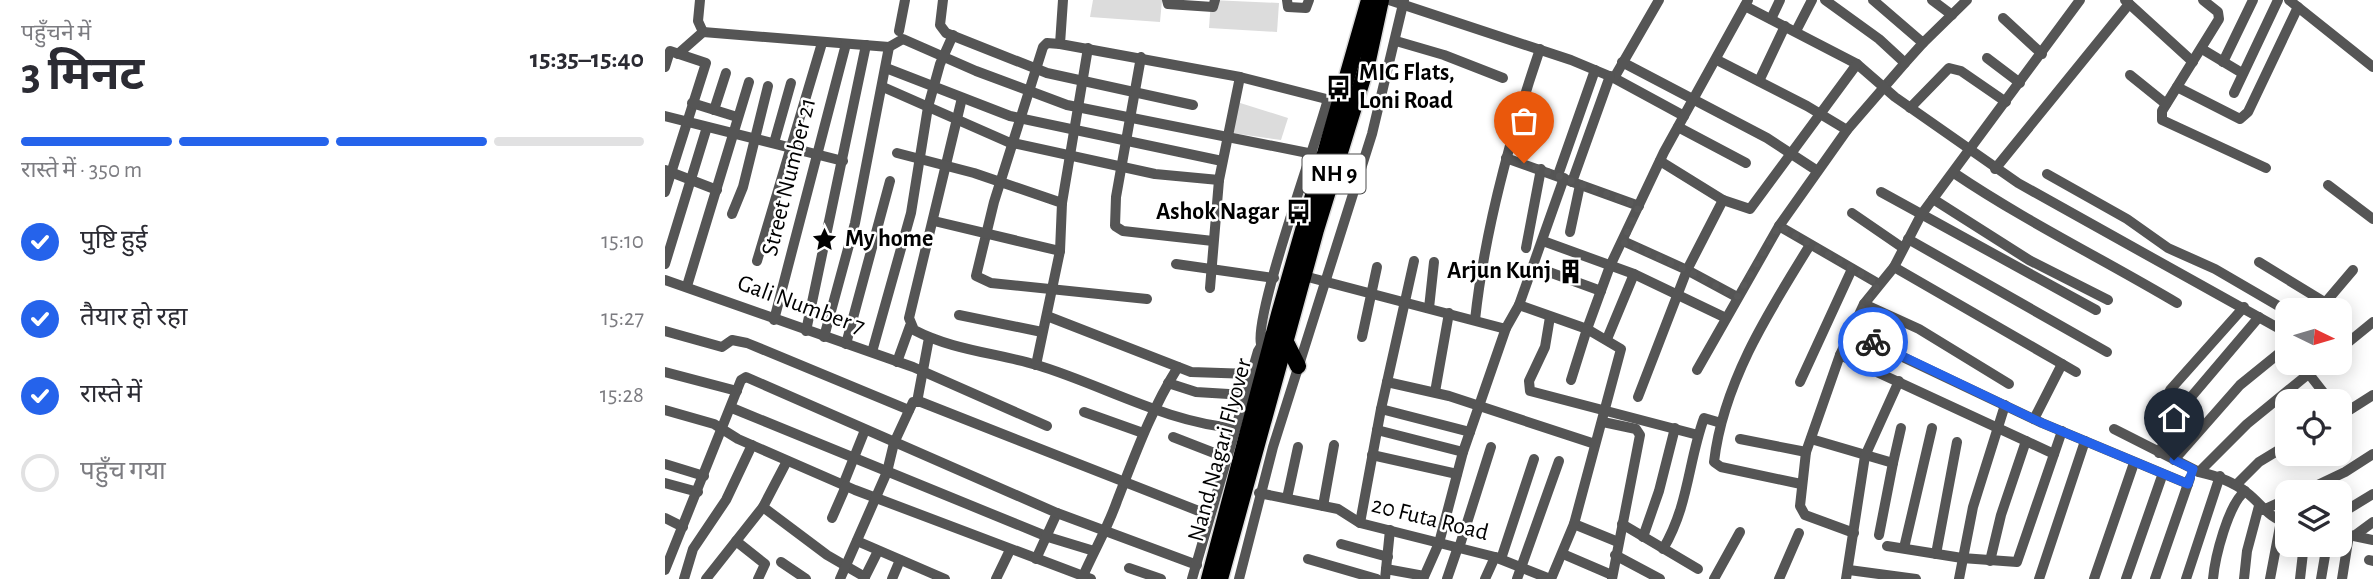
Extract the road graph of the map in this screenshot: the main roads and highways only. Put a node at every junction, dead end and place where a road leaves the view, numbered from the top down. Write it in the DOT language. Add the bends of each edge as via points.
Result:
graph roads {
  1 [pos="1377,1"];
  2 [pos="1280,337"];
  3 [pos="1273,364"];
  4 [pos="1298,366"];
  5 [pos="1209,579"];
  6 [pos="1220,579"];
  1 -- 2 [label="highway, NH 9" via="1359,90 1304,276"];
  1 -- 2 [label="highway, NH 9" via="1335,101"];
  2 -- 3 [label="highway, Nand Nagari Flyover / NH 9"];
  2 -- 4 [label="highway"];
  3 -- 5 [label="highway, Nand Nagari Flyover / NH 9"];
  3 -- 6 [label="highway, Nand Nagari Flyover / NH 9"];
}
